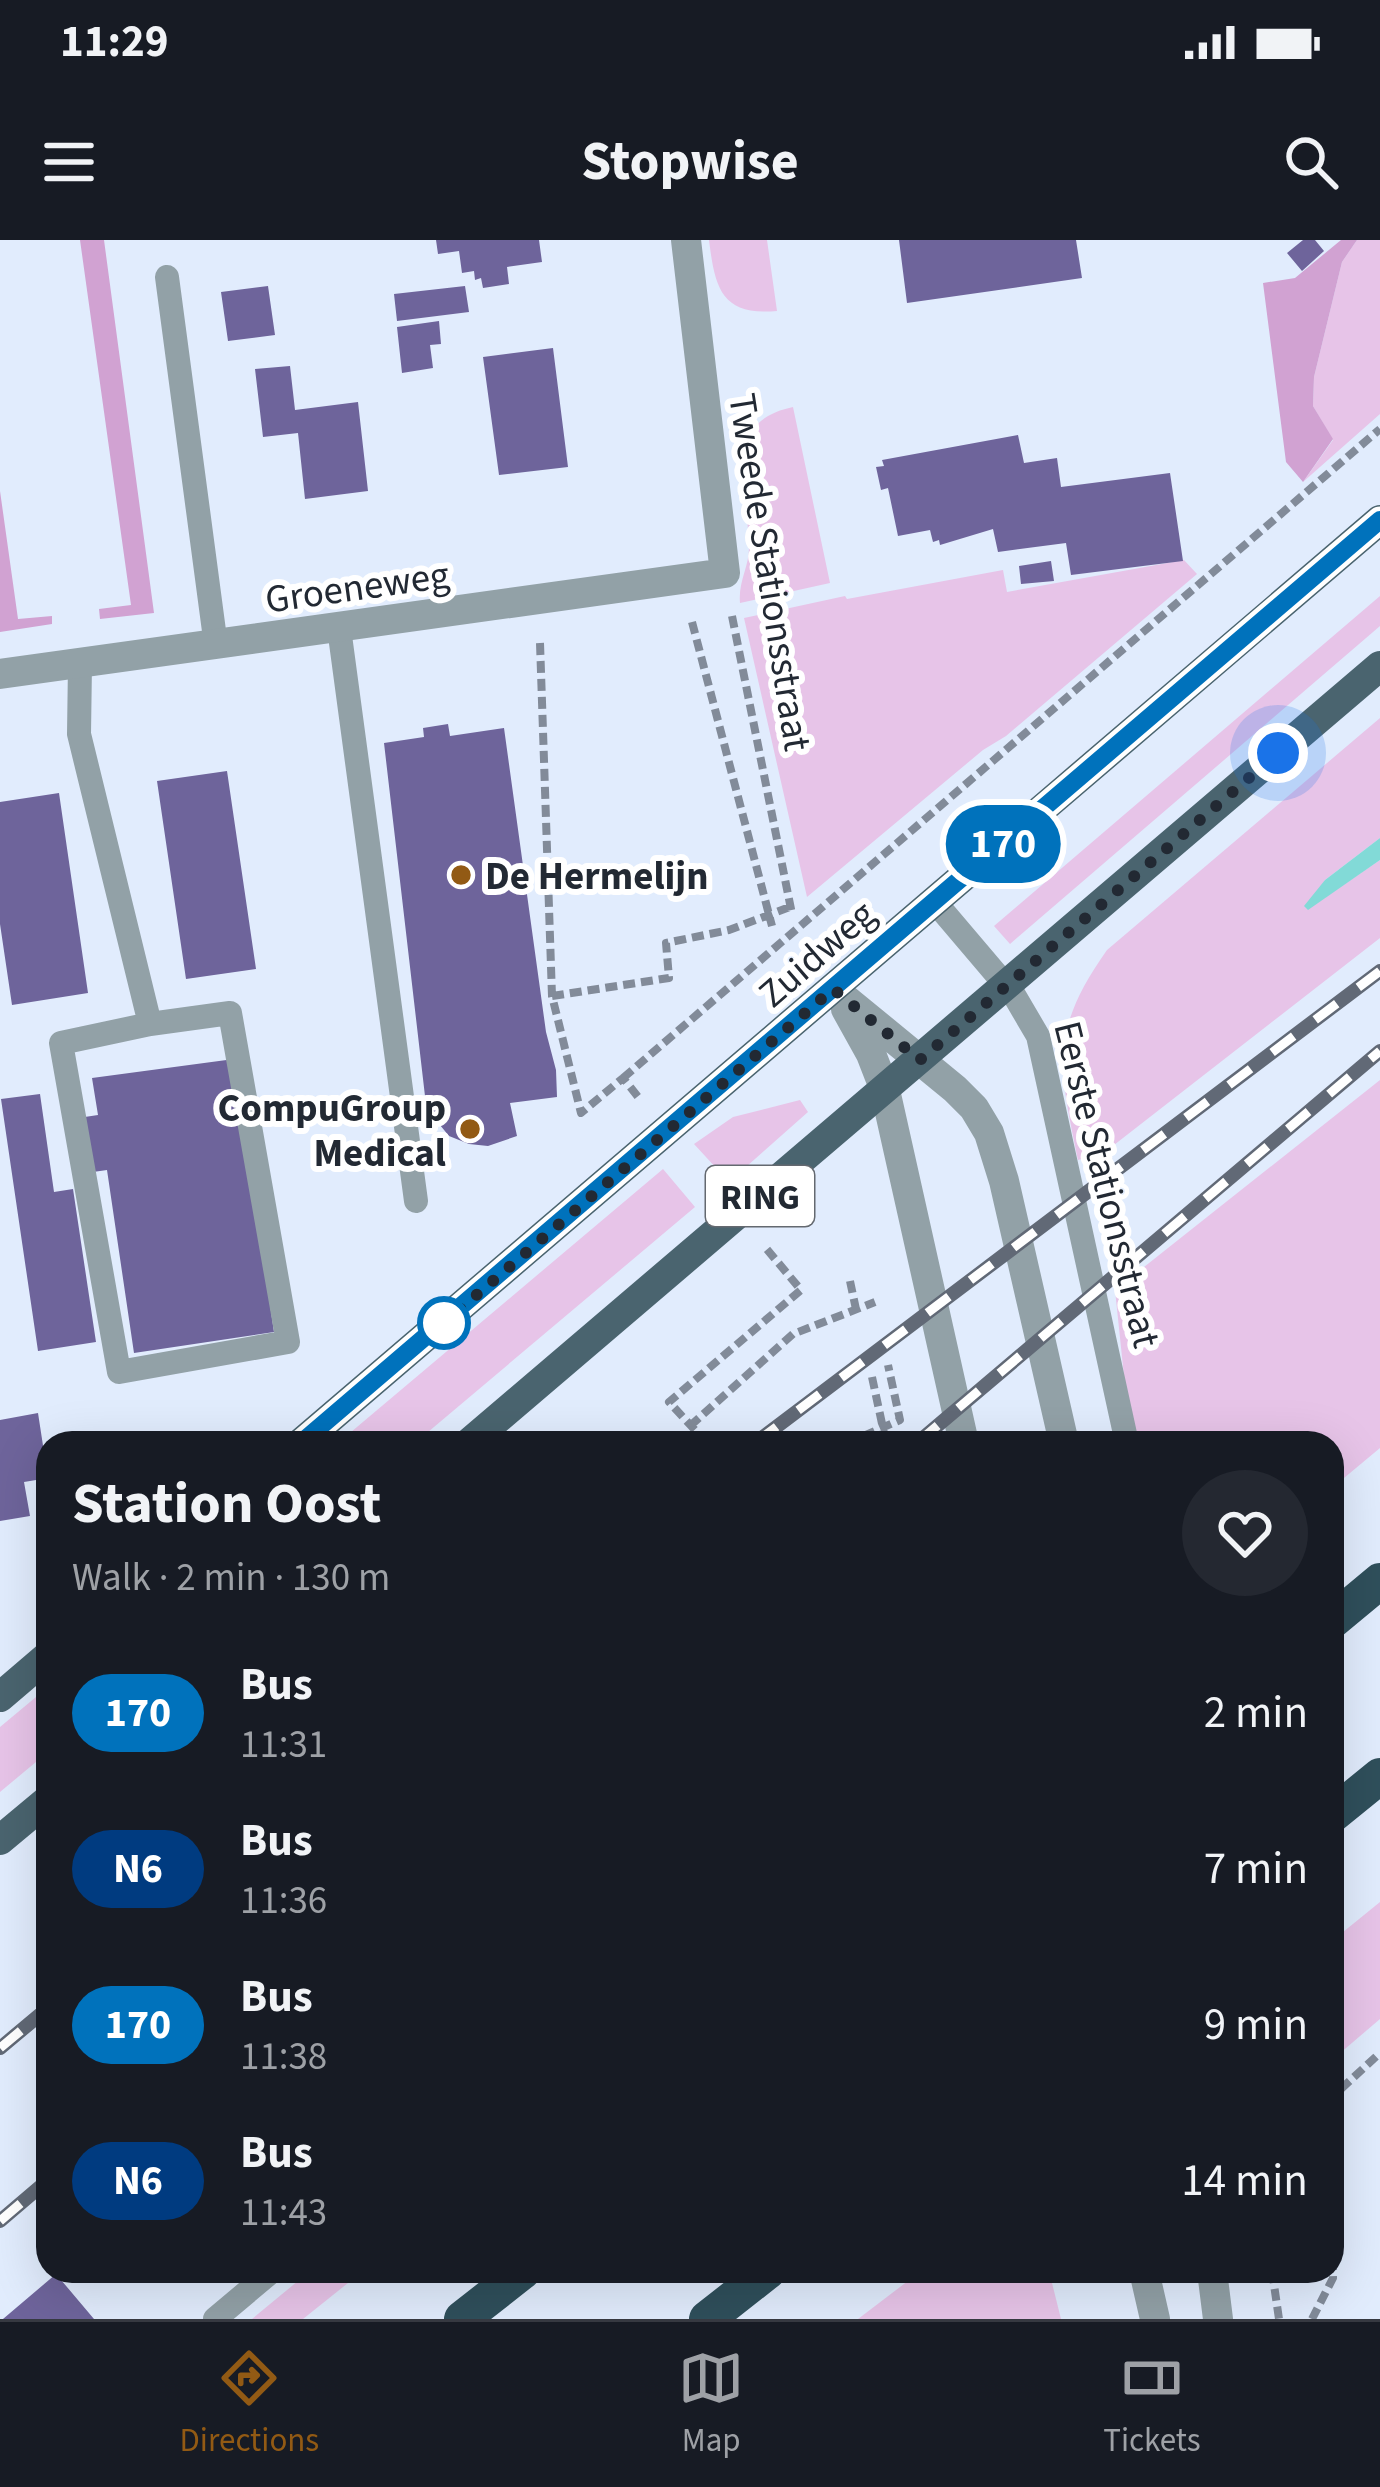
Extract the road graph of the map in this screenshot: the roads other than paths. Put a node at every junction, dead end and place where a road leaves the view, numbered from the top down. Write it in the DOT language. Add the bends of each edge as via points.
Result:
graph roads {
  1 [pos="686,240"];
  2 [pos="167,277"];
  3 [pos="1380,520"];
  4 [pos="725,573"];
  5 [pos="339,628"];
  6 [pos="216,646"];
  7 [pos="80,664"];
  8 [pos="1380,666"];
  9 [pos="0,674"];
  10 [pos="935,902"];
  11 [pos="1006,986"];
  12 [pos="833,989"];
  13 [pos="150,1024"];
  14 [pos="920,1060"];
  15 [pos="885,1090"];
  16 [pos="416,1201"];
  17 [pos="316,1431"];
  18 [pos="483,1431"];
  19 [pos="961,1431"];
  20 [pos="1061,1431"];
  21 [pos="1123,1431"];
  22 [pos="1380,1581"];
  23 [pos="1344,1611"];
  24 [pos="36,1666"];
  25 [pos="0,1696"];
  26 [pos="1380,1776"];
  27 [pos="1344,1805"];
  28 [pos="36,1810"];
  29 [pos="0,1840"];
  30 [pos="258,2283"];
  31 [pos="508,2283"];
  32 [pos="753,2283"];
  33 [pos="1147,2283"];
  34 [pos="1214,2283"];
  35 [pos="214,2319"];
  36 [pos="462,2319"];
  37 [pos="707,2319"];
  38 [pos="1155,2319"];
  39 [pos="1218,2319"];
  1 -- 4 [label="street, Tweede Stationsstraat"];
  2 -- 6 [label="lane"];
  3 -- 10 [label="main road, Zuidweg / RING"];
  4 -- 5 [label="street, Groeneweg"];
  5 -- 6 [label="street, Groeneweg"];
  5 -- 16 [label="lane"];
  6 -- 7 [label="street, Groeneweg"];
  7 -- 9 [label="street, Groeneweg"];
  7 -- 13 [label="lane" via="79,734"];
  8 -- 11 [label="main road, RING"];
  10 -- 11 [label="lane, Eerste Stationsstraat"];
  10 -- 12 [label="main road, Zuidweg / RING"];
  11 -- 14 [label="main road, RING"];
  11 -- 21 [label="lane, Eerste Stationsstraat" via="1045,1063"];
  12 -- 14 [label="street"];
  12 -- 15 [label="street"];
  12 -- 17 [label="main road, Zuidweg / RING"];
  13 -- 13 [label="lane" via="62,1043 119,1372 288,1342 230,1012"];
  14 -- 15 [label="main road, RING"];
  14 -- 20 [label="street" via="969,1102 994,1149"];
  15 -- 18 [label="main road, RING"];
  15 -- 19 [label="street"];
  22 -- 23 [label="highway"];
  24 -- 25 [label="main road"];
  26 -- 27 [label="highway"];
  28 -- 29 [label="main road"];
  30 -- 35 [label="lane"];
  31 -- 36 [label="highway"];
  32 -- 37 [label="highway"];
  33 -- 38 [label="street"];
  34 -- 39 [label="street"];
}
